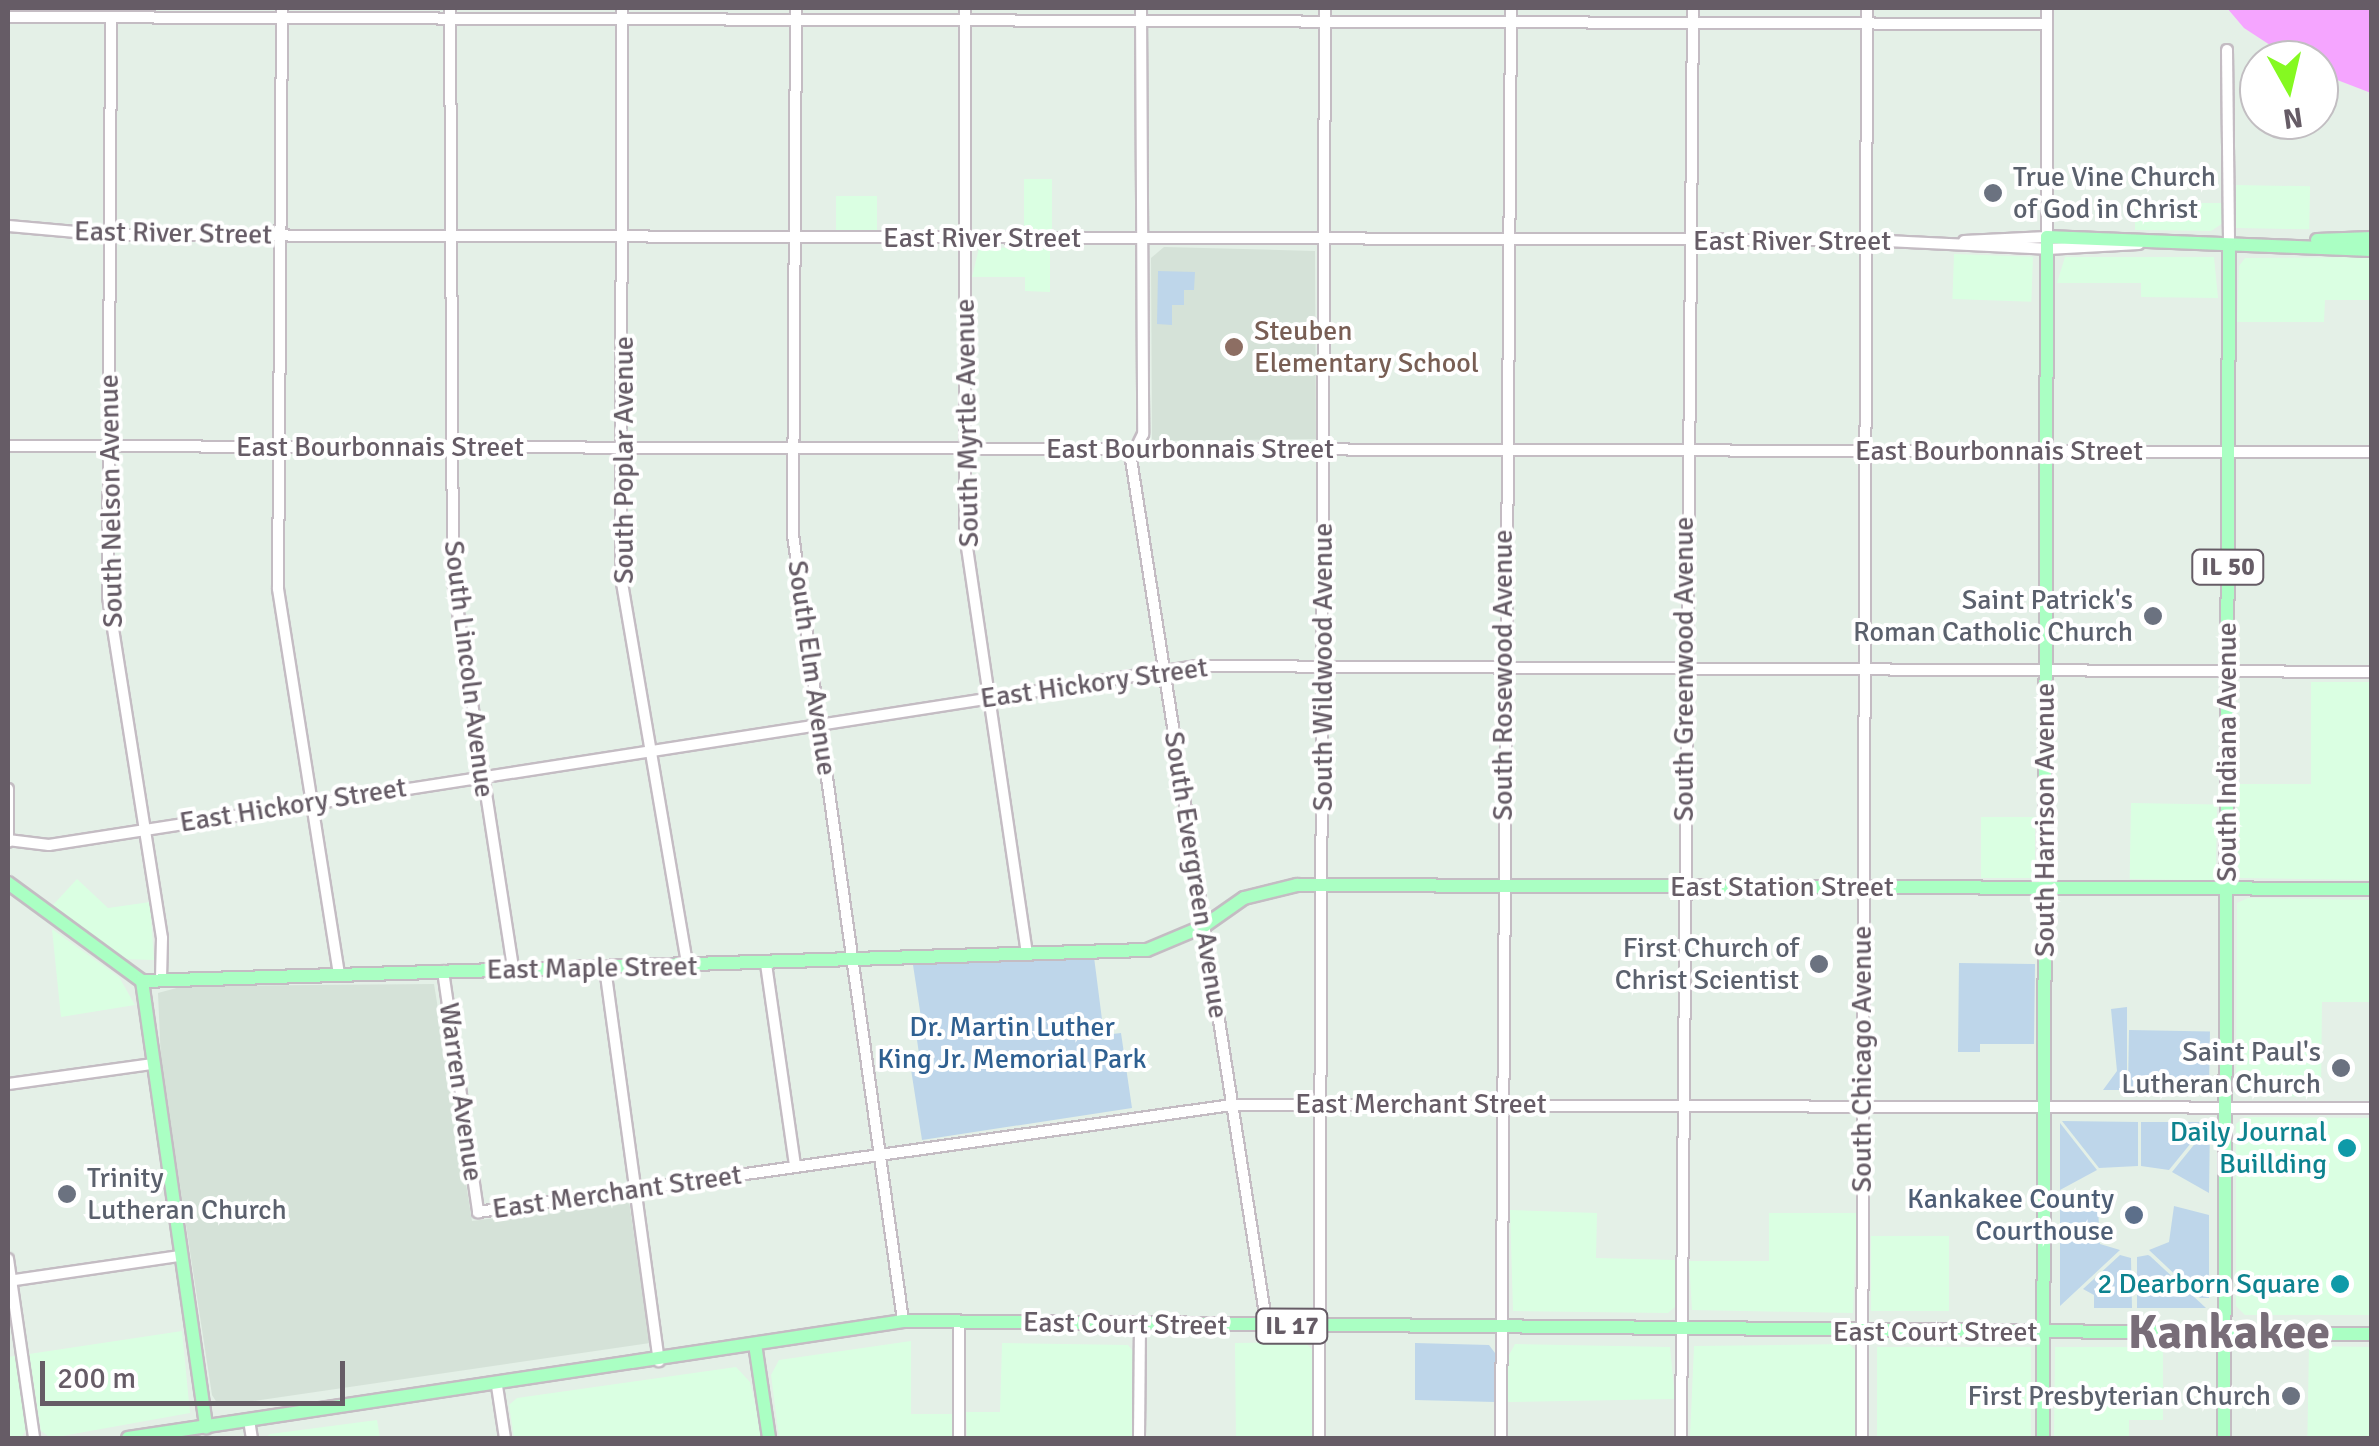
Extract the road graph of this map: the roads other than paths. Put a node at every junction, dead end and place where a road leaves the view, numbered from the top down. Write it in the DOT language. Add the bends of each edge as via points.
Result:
graph roads {
  1 [pos="622,8"];
  2 [pos="796,8"];
  3 [pos="965,8"];
  4 [pos="1142,8"];
  5 [pos="1325,8"];
  6 [pos="1511,8"];
  7 [pos="1693,8"];
  8 [pos="1866,8"];
  9 [pos="2048,8"];
  10 [pos="185,13"];
  11 [pos="450,13"];
  12 [pos="103,14"];
  13 [pos="282,14"];
  14 [pos="8,18"];
  15 [pos="622,20"];
  16 [pos="796,21"];
  17 [pos="1141,21"];
  18 [pos="965,22"];
  19 [pos="1506,22"];
  20 [pos="1325,23"];
  21 [pos="1693,23"];
  22 [pos="1866,23"];
  23 [pos="2047,24"];
  24 [pos="2227,50"];
  25 [pos="8,226"];
  26 [pos="108,236"];
  27 [pos="281,236"];
  28 [pos="453,237"];
  29 [pos="624,237"];
  30 [pos="795,238"];
  31 [pos="964,238"];
  32 [pos="2372,238"];
  33 [pos="1143,239"];
  34 [pos="1325,240"];
  35 [pos="1505,240"];
  36 [pos="1866,240"];
  37 [pos="1687,241"];
  38 [pos="2047,243"];
  39 [pos="2229,245"];
  40 [pos="2372,250"];
  41 [pos="8,446"];
  42 [pos="108,447"];
  43 [pos="276,447"];
  44 [pos="450,448"];
  45 [pos="621,448"];
  46 [pos="791,448"];
  47 [pos="964,449"];
  48 [pos="1134,449"];
  49 [pos="1324,450"];
  50 [pos="1504,450"];
  51 [pos="1685,451"];
  52 [pos="1865,451"];
  53 [pos="2046,452"];
  54 [pos="2228,452"];
  55 [pos="2372,452"];
  56 [pos="1325,667"];
  57 [pos="1503,668"];
  58 [pos="1684,668"];
  59 [pos="1164,670"];
  60 [pos="1864,670"];
  61 [pos="2045,670"];
  62 [pos="2228,671"];
  63 [pos="2372,672"];
  64 [pos="992,696"];
  65 [pos="819,722"];
  66 [pos="650,748"];
  67 [pos="481,774"];
  68 [pos="8,789"];
  69 [pos="313,804"];
  70 [pos="143,828"];
  71 [pos="8,841"];
  72 [pos="8,882"];
  73 [pos="1322,885"];
  74 [pos="1503,886"];
  75 [pos="1684,886"];
  76 [pos="1863,887"];
  77 [pos="2044,888"];
  78 [pos="2226,888"];
  79 [pos="2372,889"];
  80 [pos="1204,926"];
  81 [pos="1027,954"];
  82 [pos="850,960"];
  83 [pos="766,964"];
  84 [pos="688,967"];
  85 [pos="606,968"];
  86 [pos="513,969"];
  87 [pos="443,972"];
  88 [pos="339,974"];
  89 [pos="142,980"];
  90 [pos="161,980"];
  91 [pos="152,1064"];
  92 [pos="8,1084"];
  93 [pos="1324,1102"];
  94 [pos="1502,1103"];
  95 [pos="1683,1104"];
  96 [pos="1232,1105"];
  97 [pos="1862,1105"];
  98 [pos="2044,1106"];
  99 [pos="2226,1107"];
  100 [pos="2372,1108"];
  101 [pos="878,1154"];
  102 [pos="794,1166"];
  103 [pos="635,1189"];
  104 [pos="478,1212"];
  105 [pos="180,1256"];
  106 [pos="8,1259"];
  107 [pos="9,1281"];
  108 [pos="903,1322"];
  109 [pos="958,1322"];
  110 [pos="1140,1324"];
  111 [pos="1267,1326"];
  112 [pos="1319,1326"];
  113 [pos="1502,1328"];
  114 [pos="1682,1330"];
  115 [pos="1861,1332"];
  116 [pos="2043,1332"];
  117 [pos="2224,1334"];
  118 [pos="2372,1334"];
  119 [pos="754,1344"];
  120 [pos="660,1362"];
  121 [pos="497,1386"];
  122 [pos="250,1420"];
  123 [pos="206,1427"];
  124 [pos="34,1438"];
  125 [pos="128,1438"];
  126 [pos="252,1438"];
  127 [pos="506,1438"];
  128 [pos="769,1438"];
  129 [pos="959,1438"];
  130 [pos="1140,1438"];
  131 [pos="1319,1438"];
  132 [pos="1501,1438"];
  133 [pos="1682,1438"];
  134 [pos="1862,1438"];
  135 [pos="2043,1438"];
  136 [pos="2224,1438"];
  1 -- 15 [label="street, South Poplar Avenue"];
  2 -- 16 [label="street, South Elm Avenue"];
  3 -- 18 [label="street, South Myrtle Avenue"];
  4 -- 17 [label="street, South Evergreen Avenue"];
  5 -- 20 [label="street, South Wildwood Avenue"];
  6 -- 19 [label="street, South Rosewood Avenue"];
  7 -- 21 [label="street, South Greenwood Avenue"];
  8 -- 22 [label="street, South Chicago Avenue"];
  9 -- 23 [label="street, South Harrison Avenue"];
  10 -- 12 [label="street"];
  10 -- 13 [label="street"];
  11 -- 13 [label="street"];
  11 -- 15 [label="street"];
  11 -- 28 [label="street, South Lincoln Avenue"];
  12 -- 14 [label="street"];
  12 -- 26 [label="street, South Nelson Avenue"];
  13 -- 27 [label="street"];
  15 -- 16 [label="street"];
  15 -- 29 [label="street, South Poplar Avenue"];
  16 -- 18 [label="street"];
  16 -- 30 [label="street, South Elm Avenue"];
  17 -- 18 [label="street"];
  17 -- 20 [label="street"];
  17 -- 33 [label="street, South Evergreen Avenue"];
  18 -- 31 [label="street, South Myrtle Avenue"];
  19 -- 20 [label="street"];
  19 -- 21 [label="street"];
  19 -- 35 [label="street, South Rosewood Avenue"];
  20 -- 34 [label="street, South Wildwood Avenue"];
  21 -- 22 [label="street"];
  21 -- 37 [label="street, South Greenwood Avenue"];
  22 -- 23 [label="street"];
  22 -- 36 [label="street, South Chicago Avenue"];
  23 -- 38 [label="street, South Harrison Avenue"];
  24 -- 39 [label="street, South Indiana Avenue"];
  25 -- 26 [label="street, East River Street"];
  26 -- 27 [label="street, East River Street"];
  26 -- 42 [label="street, South Nelson Avenue"];
  27 -- 28 [label="street, East River Street"];
  27 -- 43 [label="street"];
  28 -- 29 [label="street, East River Street"];
  28 -- 44 [label="street, South Lincoln Avenue"];
  29 -- 30 [label="street, East River Street"];
  29 -- 45 [label="street, South Poplar Avenue"];
  30 -- 31 [label="street, East River Street"];
  30 -- 46 [label="street, South Elm Avenue"];
  31 -- 33 [label="street, East River Street"];
  31 -- 47 [label="street, South Myrtle Avenue"];
  32 -- 39 [label="main road, East River Street"];
  33 -- 34 [label="street, East River Street"];
  33 -- 48 [label="street, South Evergreen Avenue" via="1143,434"];
  34 -- 35 [label="street, East River Street"];
  34 -- 49 [label="street, South Wildwood Avenue"];
  35 -- 37 [label="street, East River Street"];
  35 -- 50 [label="street, South Rosewood Avenue"];
  36 -- 37 [label="street, East River Street"];
  36 -- 38 [label="street, East River Street"];
  36 -- 52 [label="street, South Chicago Avenue"];
  37 -- 51 [label="street, South Greenwood Avenue"];
  38 -- 39 [label="main road, East River Street" via="2118,238"];
  38 -- 53 [label="main road, South Harrison Avenue"];
  39 -- 40 [label="main road, East River Street"];
  39 -- 54 [label="main road, South Indiana Avenue / IL 50"];
  41 -- 42 [label="street, East Bourbonnais Street"];
  42 -- 43 [label="street, East Bourbonnais Street"];
  42 -- 70 [label="street, South Nelson Avenue" via="108,597"];
  43 -- 44 [label="street, East Bourbonnais Street"];
  43 -- 69 [label="street" via="278,589"];
  44 -- 45 [label="street, East Bourbonnais Street"];
  44 -- 67 [label="street, South Lincoln Avenue" via="453,580"];
  45 -- 46 [label="street, East Bourbonnais Street"];
  45 -- 66 [label="street, South Poplar Avenue" via="622,578"];
  46 -- 47 [label="street, East Bourbonnais Street"];
  46 -- 65 [label="street, South Elm Avenue" via="793,535"];
  47 -- 48 [label="street, East Bourbonnais Street"];
  47 -- 64 [label="street, South Myrtle Avenue" via="964,534"];
  48 -- 49 [label="street, East Bourbonnais Street"];
  48 -- 59 [label="street, South Evergreen Avenue"];
  49 -- 50 [label="street, East Bourbonnais Street"];
  49 -- 56 [label="street, South Wildwood Avenue"];
  50 -- 51 [label="street, East Bourbonnais Street"];
  50 -- 57 [label="street, South Rosewood Avenue"];
  51 -- 52 [label="street, East Bourbonnais Street"];
  51 -- 58 [label="street, South Greenwood Avenue"];
  52 -- 53 [label="street, East Bourbonnais Street"];
  52 -- 60 [label="street, South Chicago Avenue"];
  53 -- 54 [label="street, East Bourbonnais Street"];
  53 -- 61 [label="main road, South Harrison Avenue"];
  54 -- 55 [label="street, East Bourbonnais Street"];
  54 -- 62 [label="main road, South Indiana Avenue / IL 50"];
  56 -- 57 [label="street, East Hickory Street"];
  56 -- 59 [label="street, East Hickory Street"];
  56 -- 73 [label="street, South Wildwood Avenue"];
  57 -- 58 [label="street, East Hickory Street"];
  57 -- 74 [label="street, South Rosewood Avenue"];
  58 -- 60 [label="street, East Hickory Street"];
  58 -- 75 [label="street, South Greenwood Avenue"];
  59 -- 64 [label="street, East Hickory Street"];
  59 -- 80 [label="street, South Evergreen Avenue"];
  60 -- 61 [label="street, East Hickory Street"];
  60 -- 76 [label="street, South Chicago Avenue"];
  61 -- 62 [label="street, East Hickory Street"];
  61 -- 77 [label="main road, South Harrison Avenue"];
  62 -- 63 [label="street, East Hickory Street"];
  62 -- 78 [label="main road, South Indiana Avenue / IL 50"];
  64 -- 65 [label="street, East Hickory Street"];
  64 -- 81 [label="street, South Myrtle Avenue"];
  65 -- 66 [label="street, East Hickory Street"];
  65 -- 82 [label="street, South Elm Avenue" via="854,938"];
  66 -- 67 [label="street, East Hickory Street"];
  66 -- 84 [label="street, South Poplar Avenue"];
  67 -- 69 [label="street, East Hickory Street"];
  67 -- 86 [label="street, South Lincoln Avenue"];
  68 -- 71 [label="street"];
  69 -- 70 [label="street, East Hickory Street"];
  69 -- 88 [label="street"];
  70 -- 71 [label="street, East Hickory Street" via="48,845"];
  70 -- 90 [label="street, South Nelson Avenue" via="162,938"];
  72 -- 89 [label="main road"];
  73 -- 74 [label="main road, East Station Street"];
  73 -- 80 [label="main road, East Station Street" via="1260,892"];
  73 -- 93 [label="street, South Wildwood Avenue"];
  74 -- 75 [label="main road, East Station Street"];
  74 -- 94 [label="street, South Rosewood Avenue"];
  75 -- 76 [label="main road, East Station Street"];
  75 -- 95 [label="street, South Greenwood Avenue"];
  76 -- 77 [label="main road, East Station Street"];
  76 -- 97 [label="street, South Chicago Avenue"];
  77 -- 78 [label="main road, East Station Street"];
  77 -- 98 [label="main road, South Harrison Avenue"];
  78 -- 79 [label="main road, East Station Street"];
  78 -- 99 [label="main road, South Indiana Avenue / IL 50"];
  80 -- 81 [label="main road, East Maple Street" via="1147,950"];
  80 -- 96 [label="street, South Evergreen Avenue"];
  81 -- 82 [label="main road, East Maple Street"];
  82 -- 83 [label="main road, East Maple Street"];
  82 -- 101 [label="street, South Elm Avenue"];
  83 -- 84 [label="main road, East Maple Street"];
  83 -- 102 [label="street"];
  84 -- 85 [label="main road, East Maple Street"];
  85 -- 86 [label="main road, East Maple Street"];
  85 -- 103 [label="street"];
  86 -- 87 [label="main road, East Maple Street"];
  87 -- 88 [label="main road, East Maple Street"];
  87 -- 104 [label="street, Warren Avenue"];
  88 -- 90 [label="main road, East Maple Street"];
  89 -- 90 [label="main road, East Maple Street"];
  89 -- 91 [label="main road"];
  91 -- 92 [label="street"];
  91 -- 105 [label="main road"];
  93 -- 94 [label="street, East Merchant Street"];
  93 -- 96 [label="street, East Merchant Street"];
  93 -- 112 [label="street, South Wildwood Avenue"];
  94 -- 95 [label="street, East Merchant Street"];
  94 -- 113 [label="street, South Rosewood Avenue"];
  95 -- 97 [label="street, East Merchant Street"];
  95 -- 114 [label="street, South Greenwood Avenue"];
  96 -- 101 [label="street, East Merchant Street"];
  96 -- 111 [label="street, South Evergreen Avenue"];
  97 -- 98 [label="street, East Merchant Street"];
  97 -- 115 [label="street, South Chicago Avenue"];
  98 -- 99 [label="street, East Merchant Street"];
  98 -- 116 [label="main road, South Harrison Avenue"];
  99 -- 100 [label="street, East Merchant Street"];
  99 -- 117 [label="main road, South Indiana Avenue / IL 50"];
  101 -- 102 [label="street, East Merchant Street"];
  101 -- 108 [label="street, South Elm Avenue"];
  102 -- 103 [label="street, East Merchant Street"];
  103 -- 104 [label="street, East Merchant Street"];
  103 -- 120 [label="street"];
  105 -- 107 [label="street"];
  105 -- 123 [label="main road"];
  106 -- 107 [label="street"];
  107 -- 124 [label="street"];
  108 -- 109 [label="main road, East Court Street / IL 17"];
  108 -- 119 [label="main road, East Court Street / IL 17"];
  109 -- 110 [label="main road, East Court Street / IL 17"];
  109 -- 129 [label="street"];
  110 -- 111 [label="main road, East Court Street / IL 17"];
  110 -- 130 [label="street"];
  111 -- 112 [label="main road, East Court Street / IL 17"];
  112 -- 113 [label="main road, East Court Street / IL 17"];
  112 -- 131 [label="street, South Wildwood Avenue"];
  113 -- 114 [label="main road, East Court Street / IL 17"];
  113 -- 132 [label="street, South Rosewood Avenue"];
  114 -- 115 [label="main road, East Court Street / IL 17"];
  114 -- 133 [label="street, South Greenwood Avenue"];
  115 -- 116 [label="main road, East Court Street / IL 17"];
  115 -- 134 [label="street, South Chicago Avenue"];
  116 -- 117 [label="main road, East Court Street / IL 17"];
  116 -- 135 [label="main road, South Harrison Avenue"];
  117 -- 118 [label="main road, East Court Street / IL 17"];
  117 -- 136 [label="main road, IL 50"];
  119 -- 120 [label="main road, East Court Street / IL 17"];
  119 -- 128 [label="main road"];
  120 -- 121 [label="main road, East Court Street / IL 17"];
  121 -- 122 [label="main road, East Court Street / IL 17"];
  121 -- 127 [label="street"];
  122 -- 123 [label="main road, East Court Street / IL 17"];
  122 -- 126 [label="street"];
  123 -- 125 [label="main road, East Court Street / IL 17"];
}
